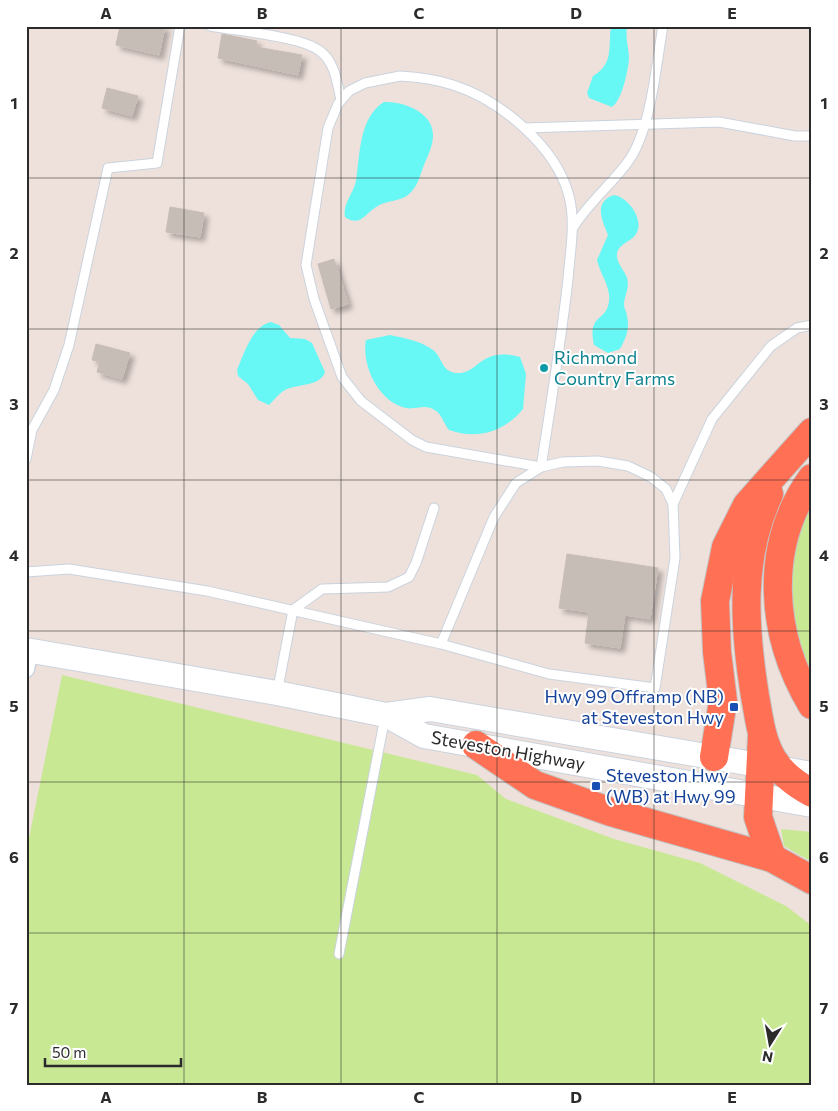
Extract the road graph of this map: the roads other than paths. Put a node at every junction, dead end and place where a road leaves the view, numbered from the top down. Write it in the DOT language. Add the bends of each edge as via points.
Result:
graph roads {
  1 [pos="180,26"];
  2 [pos="210,26"];
  3 [pos="663,26"];
  4 [pos="341,100"];
  5 [pos="644,124"];
  6 [pos="525,128"];
  7 [pos="812,136"];
  8 [pos="573,228"];
  9 [pos="812,325"];
  10 [pos="812,432"];
  11 [pos="26,459"];
  12 [pos="541,466"];
  13 [pos="782,468"];
  14 [pos="812,478"];
  15 [pos="673,504"];
  16 [pos="434,508"];
  17 [pos="26,572"];
  18 [pos="293,610"];
  19 [pos="442,644"];
  20 [pos="28,657"];
  21 [pos="277,693"];
  22 [pos="812,704"];
  23 [pos="386,715"];
  24 [pos="476,745"];
  25 [pos="714,757"];
  26 [pos="769,766"];
  27 [pos="812,774"];
  28 [pos="812,793"];
  29 [pos="757,796"];
  30 [pos="812,804"];
  31 [pos="772,858"];
  32 [pos="812,880"];
  33 [pos="339,954"];
  1 -- 11 [label="lane" via="156,163 108,168 69,345 54,390 32,430"];
  2 -- 4 [label="lane" via="302,42 321,51 334,68"];
  3 -- 5 [label="lane"];
  4 -- 6 [label="lane" via="349,91 365,83 400,76 425,78 468,91"];
  4 -- 12 [label="lane" via="328,128 306,265 314,300 342,377 361,401 426,447"];
  5 -- 6 [label="lane"];
  5 -- 7 [label="lane" via="719,122 795,136"];
  5 -- 8 [label="lane" via="640,141 628,162 585,208"];
  6 -- 8 [label="lane" via="560,171 570,196"];
  8 -- 12 [label="lane" via="560,353"];
  9 -- 15 [label="lane" via="796,328 771,346 712,419"];
  10 -- 13 [label="highway"];
  12 -- 15 [label="lane" via="598,461 628,466 666,489"];
  12 -- 19 [label="lane" via="516,483 494,517"];
  13 -- 25 [label="highway" via="747,505 726,547 715,602 716,652 723,701"];
  13 -- 26 [label="highway" via="761,512 751,551 745,603 748,654"];
  14 -- 22 [label="highway" via="800,494 786,524 779,553 777,598 785,644 802,688"];
  15 -- 19 [label="lane" via="674,558 655,688 549,674"];
  16 -- 18 [label="lane" via="409,577 388,587 322,588"];
  17 -- 18 [label="lane" via="69,569 207,591"];
  18 -- 19 [label="lane"];
  18 -- 21 [label="lane"];
  20 -- 21 [label="main road, Steveston Highway"];
  21 -- 23 [label="main road, Steveston Highway"];
  23 -- 24 [label="main road, Steveston Highway" via="424,736"];
  23 -- 25 [label="main road, Steveston Highway" via="430,709"];
  23 -- 33 [label="lane"];
  24 -- 29 [label="main road, Steveston Highway"];
  24 -- 31 [label="highway" via="535,785 611,812"];
  25 -- 26 [label="main road, Steveston Highway"];
  26 -- 27 [label="main road, Steveston Highway"];
  26 -- 28 [label="highway"];
  26 -- 29 [label="highway"];
  29 -- 30 [label="main road, Steveston Highway"];
  29 -- 31 [label="highway" via="760,825"];
  31 -- 32 [label="highway"];
}
